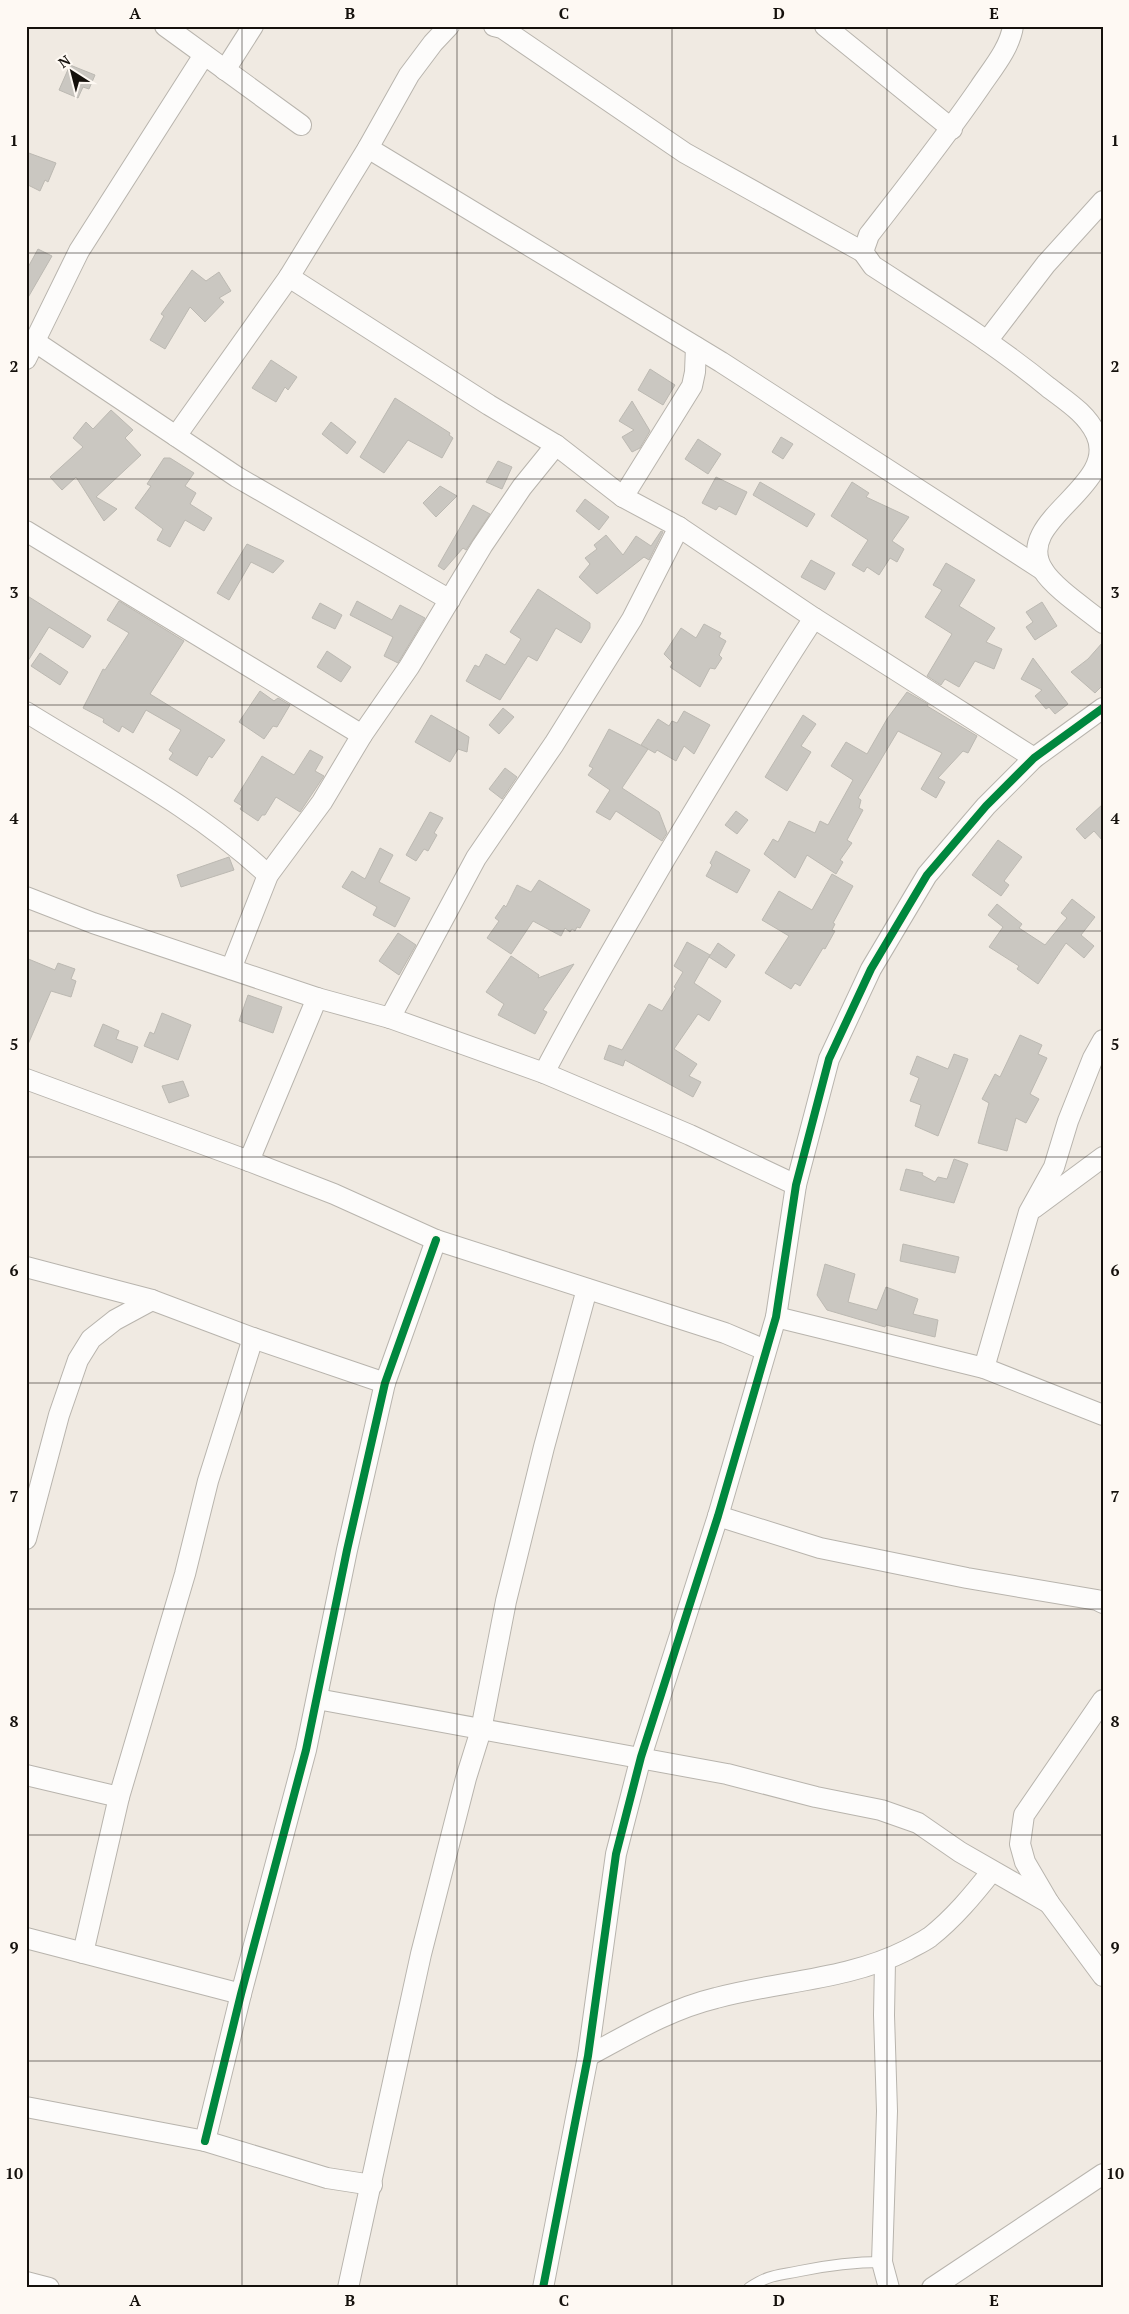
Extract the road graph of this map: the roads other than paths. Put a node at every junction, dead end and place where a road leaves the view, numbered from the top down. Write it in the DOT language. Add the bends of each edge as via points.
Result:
graph roads {
  1 [pos="165,26"];
  2 [pos="253,26"];
  3 [pos="449,26"];
  4 [pos="494,26"];
  5 [pos="825,26"];
  6 [pos="1013,26"];
  7 [pos="204,55"];
  8 [pos="225,70"];
  9 [pos="301,125"];
  10 [pos="952,128"];
  11 [pos="368,148"];
  12 [pos="1103,201"];
  13 [pos="863,252"];
  14 [pos="289,277"];
  15 [pos="987,341"];
  16 [pos="696,347"];
  17 [pos="30,350"];
  18 [pos="176,436"];
  19 [pos="556,445"];
  20 [pos="1102,451"];
  21 [pos="623,496"];
  22 [pos="680,528"];
  23 [pos="26,531"];
  24 [pos="1043,570"];
  25 [pos="450,600"];
  26 [pos="814,618"];
  27 [pos="1103,623"];
  28 [pos="1103,708"];
  29 [pos="26,712"];
  30 [pos="362,735"];
  31 [pos="1034,758"];
  32 [pos="268,875"];
  33 [pos="26,897"];
  34 [pos="230,969"];
  35 [pos="317,998"];
  36 [pos="390,1018"];
  37 [pos="1103,1040"];
  38 [pos="544,1073"];
  39 [pos="26,1079"];
  40 [pos="1103,1157"];
  41 [pos="249,1161"];
  42 [pos="796,1185"];
  43 [pos="1029,1212"];
  44 [pos="436,1240"];
  45 [pos="26,1268"];
  46 [pos="587,1289"];
  47 [pos="152,1300"];
  48 [pos="776,1317"];
  49 [pos="253,1338"];
  50 [pos="765,1350"];
  51 [pos="984,1368"];
  52 [pos="384,1383"];
  53 [pos="1103,1414"];
  54 [pos="718,1516"];
  55 [pos="26,1539"];
  56 [pos="1103,1603"];
  57 [pos="317,1699"];
  58 [pos="1103,1700"];
  59 [pos="481,1730"];
  60 [pos="641,1757"];
  61 [pos="26,1775"];
  62 [pos="119,1798"];
  63 [pos="992,1871"];
  64 [pos="1049,1902"];
  65 [pos="26,1938"];
  66 [pos="83,1953"];
  67 [pos="885,1961"];
  68 [pos="1103,1976"];
  69 [pos="241,1994"];
  70 [pos="588,2056"];
  71 [pos="26,2107"];
  72 [pos="205,2141"];
  73 [pos="1103,2174"];
  74 [pos="372,2185"];
  75 [pos="882,2262"];
  76 [pos="26,2282"];
  77 [pos="49,2288"];
  78 [pos="348,2288"];
  79 [pos="543,2288"];
  80 [pos="748,2288"];
  81 [pos="889,2288"];
  82 [pos="932,2288"];
  1 -- 7 [label="street"];
  2 -- 8 [label="street"];
  3 -- 11 [label="street" via="409,74"];
  4 -- 13 [label="street" via="510,33 685,153"];
  5 -- 10 [label="street"];
  6 -- 10 [label="street" via="998,61"];
  7 -- 8 [label="street"];
  7 -- 17 [label="street" via="79,250"];
  8 -- 9 [label="street"];
  10 -- 13 [label="street" via="869,235"];
  11 -- 14 [label="street"];
  11 -- 16 [label="street"];
  12 -- 15 [label="street" via="1046,264"];
  13 -- 15 [label="street" via="874,266"];
  14 -- 18 [label="street"];
  14 -- 19 [label="street"];
  15 -- 20 [label="street" via="1082,413"];
  16 -- 21 [label="street" via="692,386"];
  16 -- 24 [label="street"];
  17 -- 18 [label="street"];
  18 -- 25 [label="street" via="237,477"];
  19 -- 21 [label="street"];
  19 -- 25 [label="street" via="522,487"];
  20 -- 24 [label="street" via="1097,467 1042,532 1036,554"];
  21 -- 22 [label="street"];
  22 -- 26 [label="street"];
  22 -- 36 [label="street" via="632,619 554,744 476,858"];
  23 -- 30 [label="street"];
  24 -- 27 [label="street"];
  25 -- 30 [label="street"];
  26 -- 31 [label="street"];
  26 -- 38 [label="street" via="695,809 570,1022"];
  28 -- 31 [label="street"];
  29 -- 32 [label="street" via="210,827 243,851"];
  30 -- 32 [label="street" via="322,802"];
  31 -- 42 [label="street" via="986,806 927,876 871,969 829,1059"];
  32 -- 34 [label="street"];
  33 -- 34 [label="street"];
  34 -- 35 [label="street"];
  35 -- 36 [label="street"];
  35 -- 41 [label="street"];
  36 -- 38 [label="street"];
  37 -- 43 [label="street" via="1068,1121 1054,1167"];
  38 -- 42 [label="street" via="690,1135"];
  39 -- 41 [label="street"];
  40 -- 43 [label="street"];
  41 -- 44 [label="street" via="334,1194"];
  42 -- 48 [label="street"];
  43 -- 51 [label="street"];
  44 -- 46 [label="street"];
  44 -- 52 [label="street"];
  45 -- 47 [label="street"];
  46 -- 50 [label="street" via="726,1333"];
  46 -- 59 [label="street" via="506,1601"];
  47 -- 49 [label="street"];
  47 -- 55 [label="street" via="115,1320 91,1339 78,1360 59,1415"];
  48 -- 50 [label="street"];
  48 -- 51 [label="street"];
  49 -- 52 [label="street"];
  49 -- 62 [label="street" via="208,1481 185,1574"];
  50 -- 54 [label="street"];
  51 -- 53 [label="street"];
  52 -- 57 [label="street"];
  54 -- 56 [label="street" via="820,1548"];
  54 -- 60 [label="street"];
  57 -- 59 [label="street"];
  57 -- 69 [label="street"];
  58 -- 64 [label="street" via="1024,1815 1020,1844 1025,1862"];
  59 -- 60 [label="street"];
  59 -- 74 [label="street" via="421,1954"];
  60 -- 63 [label="street" via="881,1810 918,1823"];
  60 -- 70 [label="street" via="616,1854"];
  61 -- 62 [label="street"];
  62 -- 66 [label="street"];
  63 -- 64 [label="street"];
  63 -- 67 [label="street" via="960,1910 929,1938"];
  64 -- 68 [label="street"];
  65 -- 66 [label="street"];
  66 -- 69 [label="street"];
  67 -- 70 [label="street" via="831,1976 714,1998 674,2011"];
  67 -- 75 [label="street" via="887,2111"];
  69 -- 72 [label="street"];
  70 -- 79 [label="street"];
  71 -- 72 [label="street"];
  72 -- 74 [label="street" via="327,2178"];
  73 -- 82 [label="street"];
  74 -- 78 [label="street"];
  75 -- 80 [label="lane" via="827,2264 798,2272 779,2273"];
  75 -- 81 [label="street"];
  76 -- 77 [label="street"];
}
